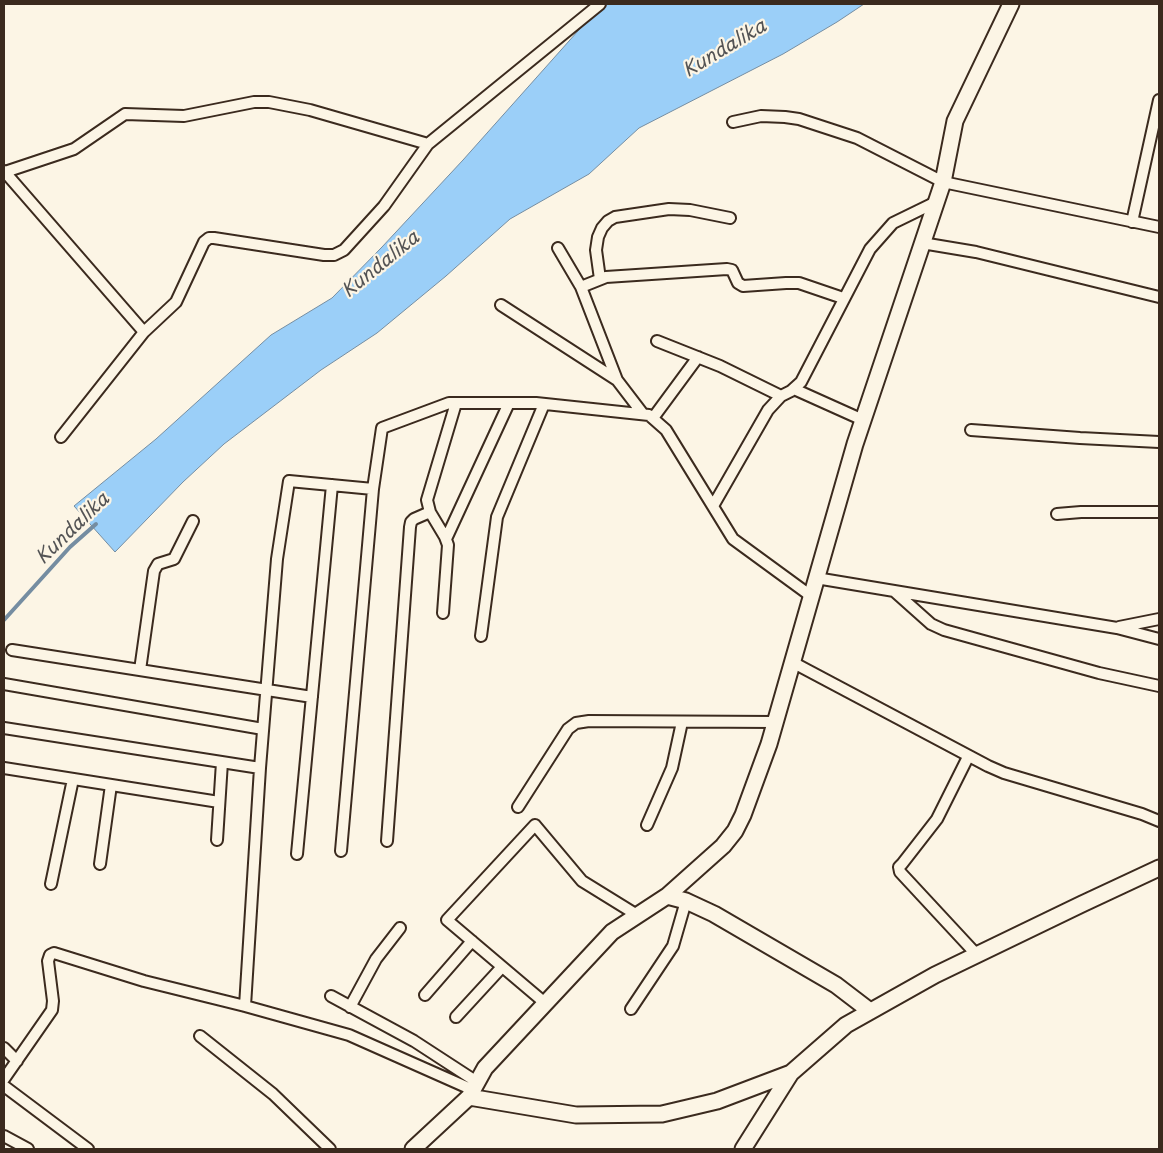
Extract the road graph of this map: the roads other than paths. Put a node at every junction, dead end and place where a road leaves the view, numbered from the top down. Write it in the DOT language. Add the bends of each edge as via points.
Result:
graph roads {
  1 [pos="600,4"];
  2 [pos="1011,4"];
  3 [pos="1159,100"];
  4 [pos="733,122"];
  5 [pos="428,144"];
  6 [pos="4,171"];
  7 [pos="942,182"];
  8 [pos="936,202"];
  9 [pos="730,218"];
  10 [pos="1132,222"];
  11 [pos="1159,227"];
  12 [pos="922,243"];
  13 [pos="558,248"];
  14 [pos="600,279"];
  15 [pos="581,287"];
  16 [pos="1159,297"];
  17 [pos="843,298"];
  18 [pos="501,305"];
  19 [pos="144,332"];
  20 [pos="657,341"];
  21 [pos="698,357"];
  22 [pos="617,380"];
  23 [pos="794,389"];
  24 [pos="781,396"];
  25 [pos="456,403"];
  26 [pos="509,403"];
  27 [pos="544,404"];
  28 [pos="643,414"];
  29 [pos="653,418"];
  30 [pos="863,420"];
  31 [pos="971,430"];
  32 [pos="61,437"];
  33 [pos="1159,442"];
  34 [pos="332,485"];
  35 [pos="373,490"];
  36 [pos="713,506"];
  37 [pos="430,512"];
  38 [pos="1159,512"];
  39 [pos="1057,514"];
  40 [pos="193,521"];
  41 [pos="446,539"];
  42 [pos="816,578"];
  43 [pos="894,591"];
  44 [pos="811,596"];
  45 [pos="443,613"];
  46 [pos="1159,619"];
  47 [pos="1117,628"];
  48 [pos="481,636"];
  49 [pos="1159,639"];
  50 [pos="12,650"];
  51 [pos="793,657"];
  52 [pos="140,670"];
  53 [pos="4,684"];
  54 [pos="1159,686"];
  55 [pos="266,690"];
  56 [pos="312,697"];
  57 [pos="682,722"];
  58 [pos="775,722"];
  59 [pos="4,728"];
  60 [pos="263,729"];
  61 [pos="968,756"];
  62 [pos="222,762"];
  63 [pos="4,768"];
  64 [pos="260,768"];
  65 [pos="72,779"];
  66 [pos="111,785"];
  67 [pos="219,802"];
  68 [pos="518,808"];
  69 [pos="1159,821"];
  70 [pos="647,825"];
  71 [pos="217,840"];
  72 [pos="387,841"];
  73 [pos="341,851"];
  74 [pos="297,854"];
  75 [pos="100,864"];
  76 [pos="1159,868"];
  77 [pos="51,884"];
  78 [pos="666,896"];
  79 [pos="686,902"];
  80 [pos="637,915"];
  81 [pos="400,928"];
  82 [pos="472,941"];
  83 [pos="977,955"];
  84 [pos="502,967"];
  85 [pos="425,994"];
  86 [pos="331,996"];
  87 [pos="545,1003"];
  88 [pos="244,1006"];
  89 [pos="350,1007"];
  90 [pos="631,1009"];
  91 [pos="870,1011"];
  92 [pos="456,1017"];
  93 [pos="200,1036"];
  94 [pos="4,1048"];
  95 [pos="17,1061"];
  96 [pos="791,1073"];
  97 [pos="4,1079"];
  98 [pos="4,1086"];
  99 [pos="473,1090"];
  100 [pos="4,1136"];
  101 [pos="28,1149"];
  102 [pos="88,1149"];
  103 [pos="330,1149"];
  104 [pos="413,1149"];
  105 [pos="743,1149"];
  1 -- 5 [label="street"];
  2 -- 7 [label="street" via="955,121"];
  3 -- 10 [label="street"];
  4 -- 7 [label="street" via="761,116 798,119 857,138"];
  5 -- 6 [label="street" via="310,110 254,102 184,116 125,114 74,149"];
  5 -- 19 [label="street" via="384,206 344,250 334,255 209,238 204,242 176,302"];
  6 -- 19 [label="street"];
  7 -- 8 [label="street"];
  7 -- 10 [label="street"];
  8 -- 12 [label="street"];
  8 -- 17 [label="street" via="893,223 870,250"];
  9 -- 14 [label="street" via="669,209 615,217 602,228 598,238 596,250"];
  10 -- 11 [label="street"];
  12 -- 16 [label="street" via="976,252"];
  12 -- 30 [label="street"];
  13 -- 15 [label="street"];
  14 -- 15 [label="street"];
  14 -- 17 [label="street" via="727,269 732,270 743,286 799,283"];
  15 -- 22 [label="street"];
  17 -- 23 [label="street" via="801,382"];
  18 -- 22 [label="street"];
  19 -- 32 [label="street"];
  20 -- 21 [label="street"];
  21 -- 24 [label="street"];
  21 -- 29 [label="street"];
  22 -- 28 [label="street"];
  23 -- 24 [label="street"];
  23 -- 30 [label="street"];
  24 -- 36 [label="street" via="768,410"];
  25 -- 26 [label="street"];
  25 -- 35 [label="street" via="382,428"];
  25 -- 37 [label="street" via="428,495"];
  26 -- 27 [label="street"];
  26 -- 41 [label="street"];
  27 -- 28 [label="street"];
  27 -- 48 [label="street" via="497,516"];
  28 -- 29 [label="street"];
  29 -- 36 [label="street" via="666,430"];
  30 -- 42 [label="street"];
  31 -- 33 [label="street"];
  34 -- 35 [label="street"];
  34 -- 55 [label="street" via="289,481 277,559"];
  34 -- 56 [label="street"];
  35 -- 73 [label="street"];
  36 -- 44 [label="street" via="733,539"];
  37 -- 41 [label="street"];
  37 -- 72 [label="street" via="412,520 410,527"];
  38 -- 39 [label="street"];
  40 -- 52 [label="street" via="174,559 158,564 154,571"];
  41 -- 45 [label="street"];
  42 -- 43 [label="street"];
  42 -- 44 [label="street"];
  43 -- 47 [label="street"];
  43 -- 54 [label="street" via="931,624 944,630 1099,673"];
  44 -- 51 [label="street"];
  46 -- 47 [label="street"];
  47 -- 49 [label="street"];
  50 -- 52 [label="street"];
  51 -- 58 [label="street"];
  51 -- 61 [label="street"];
  52 -- 55 [label="street"];
  53 -- 60 [label="street"];
  55 -- 56 [label="street"];
  55 -- 60 [label="street"];
  56 -- 74 [label="street"];
  57 -- 58 [label="street"];
  57 -- 68 [label="street" via="576,723 568,730"];
  57 -- 70 [label="street" via="674,763"];
  58 -- 78 [label="street" via="735,831 723,846"];
  59 -- 62 [label="street"];
  60 -- 64 [label="street"];
  61 -- 69 [label="street" via="1004,773"];
  61 -- 83 [label="street" via="937,819 899,867 900,872"];
  62 -- 64 [label="street"];
  62 -- 67 [label="street"];
  63 -- 65 [label="street"];
  64 -- 88 [label="street"];
  65 -- 66 [label="street"];
  65 -- 77 [label="street"];
  66 -- 67 [label="street"];
  66 -- 75 [label="street"];
  67 -- 71 [label="street"];
  76 -- 83 [label="street"];
  78 -- 79 [label="street"];
  78 -- 80 [label="street"];
  79 -- 90 [label="street" via="673,946"];
  79 -- 91 [label="street" via="714,914 836,985"];
  80 -- 82 [label="street" via="582,881 535,825 447,920"];
  80 -- 87 [label="street" via="612,932"];
  81 -- 89 [label="street" via="376,959"];
  82 -- 84 [label="street"];
  82 -- 85 [label="street"];
  83 -- 91 [label="street"];
  84 -- 87 [label="street"];
  84 -- 92 [label="street"];
  86 -- 89 [label="street"];
  87 -- 99 [label="street" via="485,1068"];
  88 -- 95 [label="street" via="144,981 54,953 48,961 54,1001 52,1010"];
  88 -- 99 [label="street" via="349,1035"];
  89 -- 99 [label="street" via="414,1041"];
  91 -- 96 [label="street" via="846,1025"];
  93 -- 103 [label="street" via="273,1094"];
  94 -- 95 [label="street"];
  95 -- 97 [label="street"];
  96 -- 99 [label="street" via="717,1101 662,1114 576,1115"];
  96 -- 105 [label="street"];
  98 -- 102 [label="street"];
  99 -- 104 [label="street"];
  100 -- 101 [label="street"];
}
